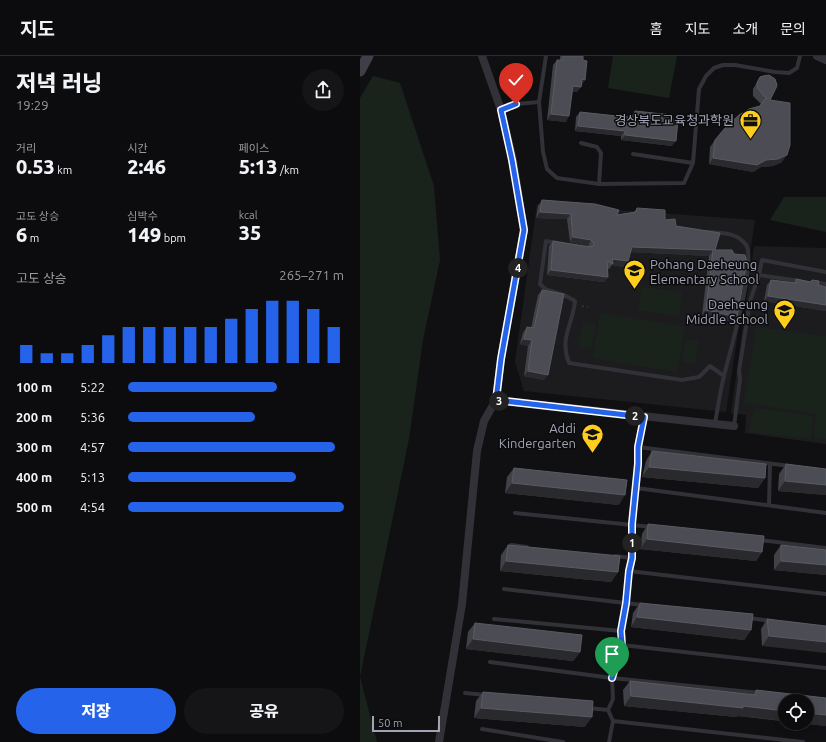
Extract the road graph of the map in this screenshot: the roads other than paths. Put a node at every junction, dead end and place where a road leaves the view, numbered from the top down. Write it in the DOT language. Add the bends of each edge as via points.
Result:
graph roads {
  1 [pos="368,56"];
  2 [pos="482,56"];
  3 [pos="546,56"];
  4 [pos="800,56"];
  5 [pos="817,56"];
  6 [pos="826,60"];
  7 [pos="360,71"];
  8 [pos="539,102"];
  9 [pos="501,110"];
  10 [pos="581,143"];
  11 [pos="633,154"];
  12 [pos="693,163"];
  13 [pos="599,184"];
  14 [pos="702,231"];
  15 [pos="560,243"];
  16 [pos="826,272"];
  17 [pos="759,275"];
  18 [pos="804,281"];
  19 [pos="811,282"];
  20 [pos="826,284"];
  21 [pos="724,376"];
  22 [pos="496,400"];
  23 [pos="644,417"];
  24 [pos="715,424"];
  25 [pos="734,426"];
  26 [pos="638,447"];
  27 [pos="770,464"];
  28 [pos="798,467"];
  29 [pos="636,488"];
  30 [pos="769,505"];
  31 [pos="515,513"];
  32 [pos="826,513"];
  33 [pos="632,524"];
  34 [pos="655,527"];
  35 [pos="756,539"];
  36 [pos="511,545"];
  37 [pos="534,547"];
  38 [pos="826,548"];
  39 [pos="610,555"];
  40 [pos="632,558"];
  41 [pos="629,571"];
  42 [pos="504,589"];
  43 [pos="826,594"];
  44 [pos="626,603"];
  45 [pos="649,606"];
  46 [pos="742,617"];
  47 [pos="494,618"];
  48 [pos="780,622"];
  49 [pos="621,631"];
  50 [pos="622,645"];
  51 [pos="490,662"];
  52 [pos="826,668"];
  53 [pos="612,678"];
  54 [pos="465,693"];
  55 [pos="763,693"];
  56 [pos="489,696"];
  57 [pos="584,707"];
  58 [pos="608,710"];
  59 [pos="612,721"];
  60 [pos="482,729"];
  61 [pos="439,742"];
  62 [pos="563,742"];
  63 [pos="608,742"];
  64 [pos="803,742"];
  1 -- 7 [label="main road"];
  2 -- 9 [label="street"];
  3 -- 8 [label="lane"];
  4 -- 12 [label="lane" via="797,68 789,73 735,65 714,68 699,89"];
  5 -- 6 [label="street"];
  8 -- 9 [label="lane" via="516,104"];
  8 -- 13 [label="lane" via="547,169 557,178"];
  9 -- 22 [label="street" via="524,230"];
  10 -- 13 [label="lane" via="597,147 600,153"];
  11 -- 12 [label="lane"];
  12 -- 13 [label="lane" via="684,183"];
  14 -- 21 [label="lane" via="734,234 746,245 749,259"];
  15 -- 21 [label="lane" via="546,241 540,284 544,290 575,301 574,313 567,330 566,353 569,362 682,380 699,377 710,366"];
  16 -- 17 [label="lane" via="762,260"];
  17 -- 18 [label="lane"];
  17 -- 25 [label="lane" via="749,309 739,371"];
  19 -- 20 [label="lane"];
  21 -- 24 [label="lane"];
  22 -- 23 [label="street"];
  22 -- 61 [label="street" via="484,421 477,451 462,604"];
  23 -- 24 [label="street"];
  23 -- 26 [label="lane"];
  24 -- 25 [label="street"];
  26 -- 27 [label="lane"];
  26 -- 29 [label="lane"];
  27 -- 28 [label="lane"];
  27 -- 30 [label="lane"];
  29 -- 30 [label="lane"];
  29 -- 33 [label="lane"];
  30 -- 32 [label="lane"];
  31 -- 33 [label="lane"];
  33 -- 34 [label="lane"];
  33 -- 40 [label="lane"];
  35 -- 38 [label="lane"];
  36 -- 37 [label="lane"];
  39 -- 40 [label="lane"];
  40 -- 41 [label="lane"];
  41 -- 43 [label="lane"];
  41 -- 44 [label="lane"];
  42 -- 44 [label="lane"];
  44 -- 45 [label="lane"];
  44 -- 49 [label="lane"];
  46 -- 48 [label="lane"];
  47 -- 49 [label="lane"];
  49 -- 50 [label="lane"];
  50 -- 52 [label="lane"];
  50 -- 53 [label="lane"];
  51 -- 53 [label="lane"];
  53 -- 55 [label="lane"];
  53 -- 58 [label="lane" via="613,699"];
  54 -- 56 [label="lane"];
  57 -- 58 [label="lane"];
  58 -- 59 [label="lane"];
  59 -- 63 [label="lane"];
  59 -- 64 [label="lane"];
  60 -- 62 [label="lane"];
}
